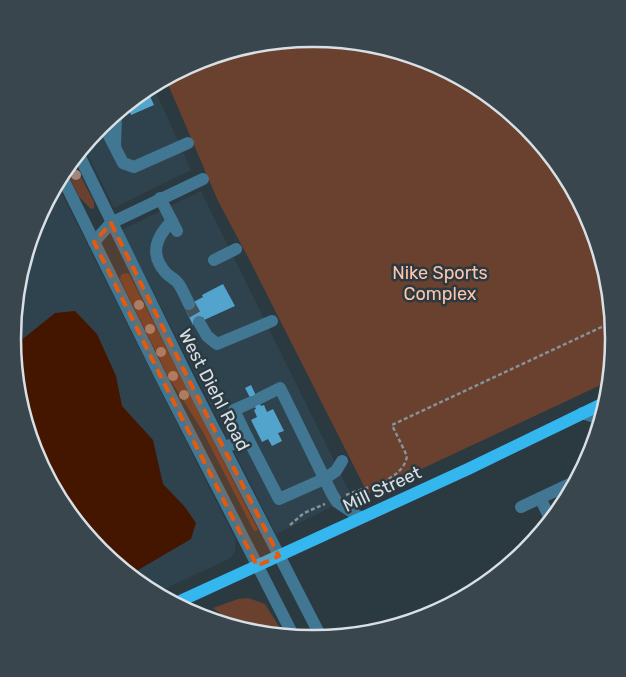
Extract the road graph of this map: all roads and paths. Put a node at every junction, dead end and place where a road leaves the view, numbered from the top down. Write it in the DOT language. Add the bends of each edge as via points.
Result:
graph roads {
  1 [pos="116,124"];
  2 [pos="113,126"];
  3 [pos="107,132"];
  4 [pos="188,143"];
  5 [pos="115,150"];
  6 [pos="82,161"];
  7 [pos="203,179"];
  8 [pos="65,184"];
  9 [pos="160,198"];
  10 [pos="111,223"];
  11 [pos="94,242"];
  12 [pos="236,249"];
  13 [pos="214,260"];
  14 [pos="189,304"];
  15 [pos="272,321"];
  16 [pos="199,322"];
  17 [pos="604,326"];
  18 [pos="597,407"];
  19 [pos="582,413"];
  20 [pos="594,417"];
  21 [pos="247,437"];
  22 [pos="224,448"];
  23 [pos="342,461"];
  24 [pos="324,479"];
  25 [pos="564,487"];
  26 [pos="540,498"];
  27 [pos="336,499"];
  28 [pos="521,507"];
  29 [pos="547,512"];
  30 [pos="362,518"];
  31 [pos="290,525"];
  32 [pos="279,556"];
  33 [pos="258,566"];
  34 [pos="183,600"];
  35 [pos="290,630"];
  36 [pos="317,630"];
  1 -- 5 [label="street"];
  2 -- 5 [label="street"];
  3 -- 5 [label="street"];
  4 -- 5 [label="street" via="134,167 123,163"];
  6 -- 10 [label="street, West Diehl Road"];
  7 -- 9 [label="street"];
  8 -- 11 [label="street"];
  9 -- 10 [label="street"];
  9 -- 14 [label="street" via="175,226 162,231 157,239 159,262 178,283"];
  10 -- 11 [label="street"];
  10 -- 22 [label="street, West Diehl Road"];
  11 -- 33 [label="street"];
  12 -- 13 [label="street"];
  15 -- 16 [label="street" via="217,344 207,336"];
  17 -- 27 [label="path" via="392,425 407,456 404,465 388,478"];
  18 -- 19 [label="main road, Mill Street"];
  19 -- 20 [label="street"];
  19 -- 30 [label="main road, Mill Street"];
  21 -- 22 [label="street"];
  21 -- 24 [label="street" via="279,499"];
  21 -- 24 [label="street" via="234,410 280,388"];
  22 -- 32 [label="street, West Diehl Road"];
  23 -- 24 [label="street" via="336,471"];
  24 -- 27 [label="street"];
  25 -- 26 [label="street"];
  26 -- 28 [label="street"];
  26 -- 29 [label="street"];
  27 -- 30 [label="street"];
  27 -- 31 [label="path" via="304,513"];
  30 -- 32 [label="main road, Mill Street"];
  32 -- 33 [label="main road, Mill Street"];
  32 -- 36 [label="street, West Diehl Road"];
  33 -- 34 [label="main road, Mill Street"];
  33 -- 35 [label="street"];
}
